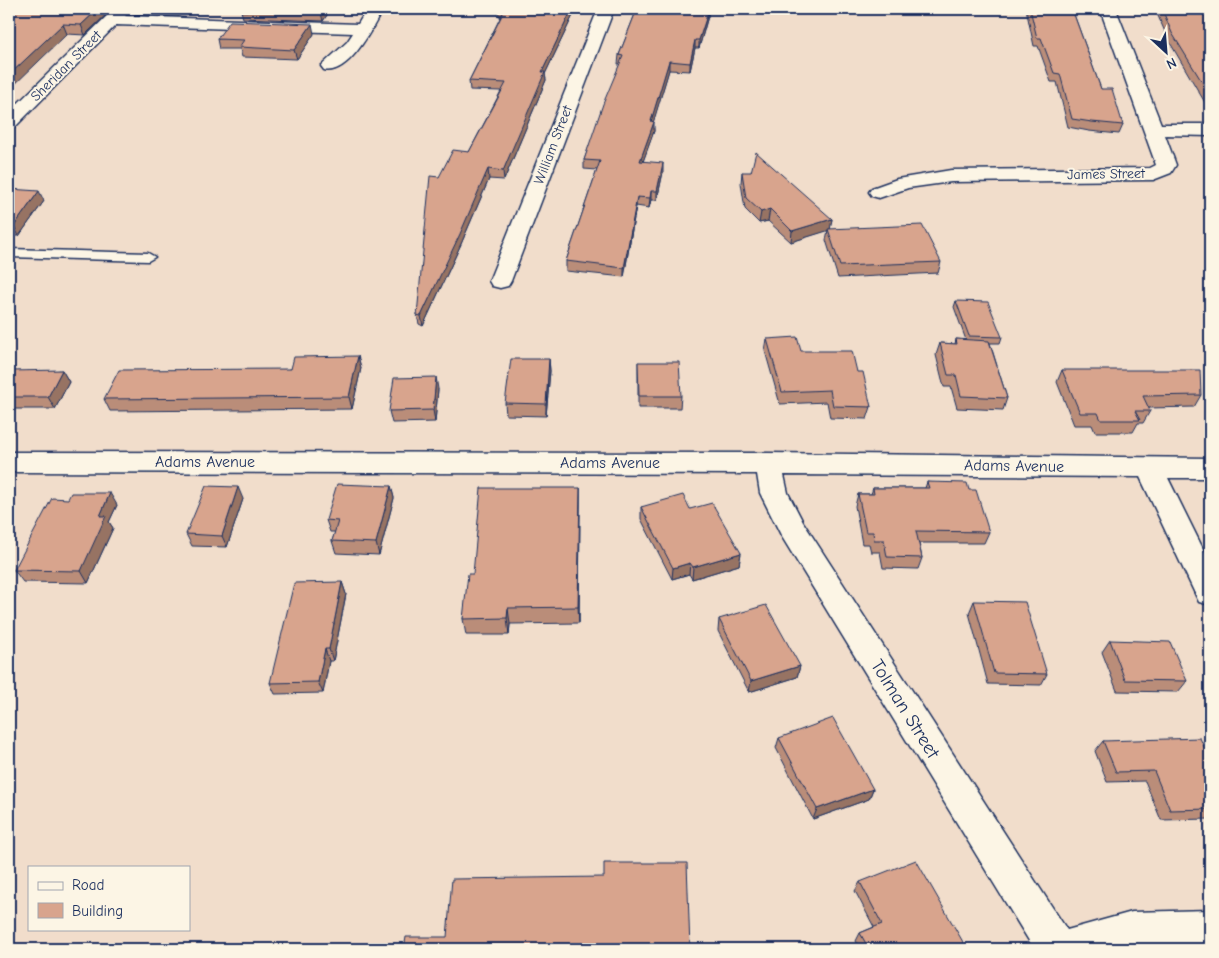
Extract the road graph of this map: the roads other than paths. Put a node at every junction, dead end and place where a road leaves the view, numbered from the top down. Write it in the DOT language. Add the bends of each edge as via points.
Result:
graph roads {
  1 [pos="375,9"];
  2 [pos="606,9"];
  3 [pos="1108,9"];
  4 [pos="118,14"];
  5 [pos="364,29"];
  6 [pos="330,66"];
  7 [pos="9,122"];
  8 [pos="1153,129"];
  9 [pos="1210,130"];
  10 [pos="879,192"];
  11 [pos="9,253"];
  12 [pos="148,257"];
  13 [pos="500,281"];
  14 [pos="9,462"];
  15 [pos="768,464"];
  16 [pos="1149,467"];
  17 [pos="1210,468"];
  18 [pos="1210,593"];
  19 [pos="1210,929"];
  20 [pos="1056,949"];
  21 [pos="1069,949"];
  1 -- 5 [label="street"];
  2 -- 13 [label="street, William Street"];
  3 -- 8 [label="street, James Street"];
  4 -- 5 [label="street"];
  4 -- 7 [label="street, Sheridan Street"];
  5 -- 6 [label="street" via="354,45"];
  8 -- 9 [label="street"];
  8 -- 10 [label="street, James Street" via="1166,164 1164,169 1153,174 951,176 904,183"];
  11 -- 12 [label="lane"];
  14 -- 15 [label="street, Adams Avenue"];
  15 -- 16 [label="street, Adams Avenue"];
  15 -- 20 [label="street, Tolman Street" via="774,493 792,529"];
  16 -- 17 [label="street, Adams Avenue"];
  16 -- 18 [label="street"];
  19 -- 21 [label="street" via="1132,931"];
}
